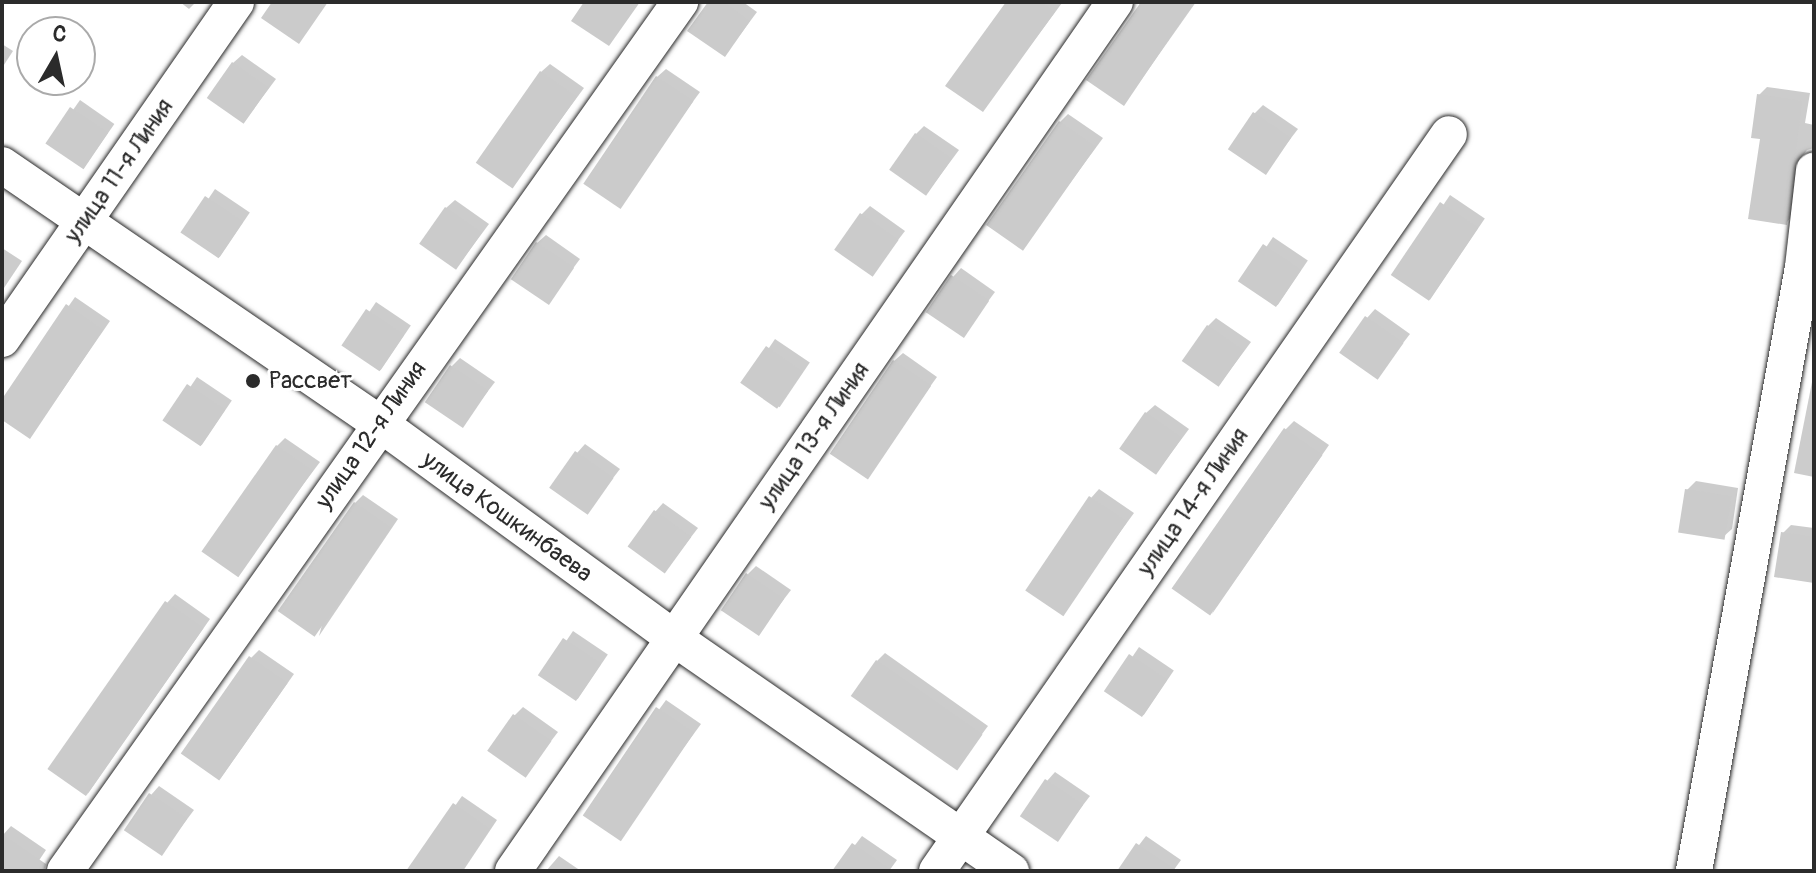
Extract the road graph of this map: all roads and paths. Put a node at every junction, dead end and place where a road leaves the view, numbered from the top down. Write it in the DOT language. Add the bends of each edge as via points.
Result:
graph roads {
  1 [pos="236,2"];
  2 [pos="680,2"];
  3 [pos="1115,2"];
  4 [pos="1449,134"];
  5 [pos="2,165"];
  6 [pos="1814,171"];
  7 [pos="84,221"];
  8 [pos="2,339"];
  9 [pos="379,423"];
  10 [pos="674,638"];
  11 [pos="961,836"];
  12 [pos="65,871"];
  13 [pos="513,871"];
  14 [pos="937,871"];
  15 [pos="1011,871"];
  16 [pos="1694,871"];
  1 -- 7 [label="street, улица 11-я Линия"];
  2 -- 9 [label="street, улица 12-я Линия"];
  3 -- 10 [label="street, улица 13-я Линия"];
  4 -- 11 [label="street, улица 14-я Линия"];
  5 -- 7 [label="street, улица Кошкинбаева"];
  6 -- 16 [label="street" via="1803,267"];
  7 -- 8 [label="street, улица 11-я Линия"];
  7 -- 9 [label="street, улица Кошкинбаева"];
  9 -- 10 [label="street, улица Кошкинбаева"];
  9 -- 12 [label="street, улица 12-я Линия"];
  10 -- 11 [label="street, улица Кошкинбаева"];
  10 -- 13 [label="street, улица 13-я Линия"];
  11 -- 14 [label="street, улица 14-я Линия"];
  11 -- 15 [label="street, улица Кошкинбаева"];
}
